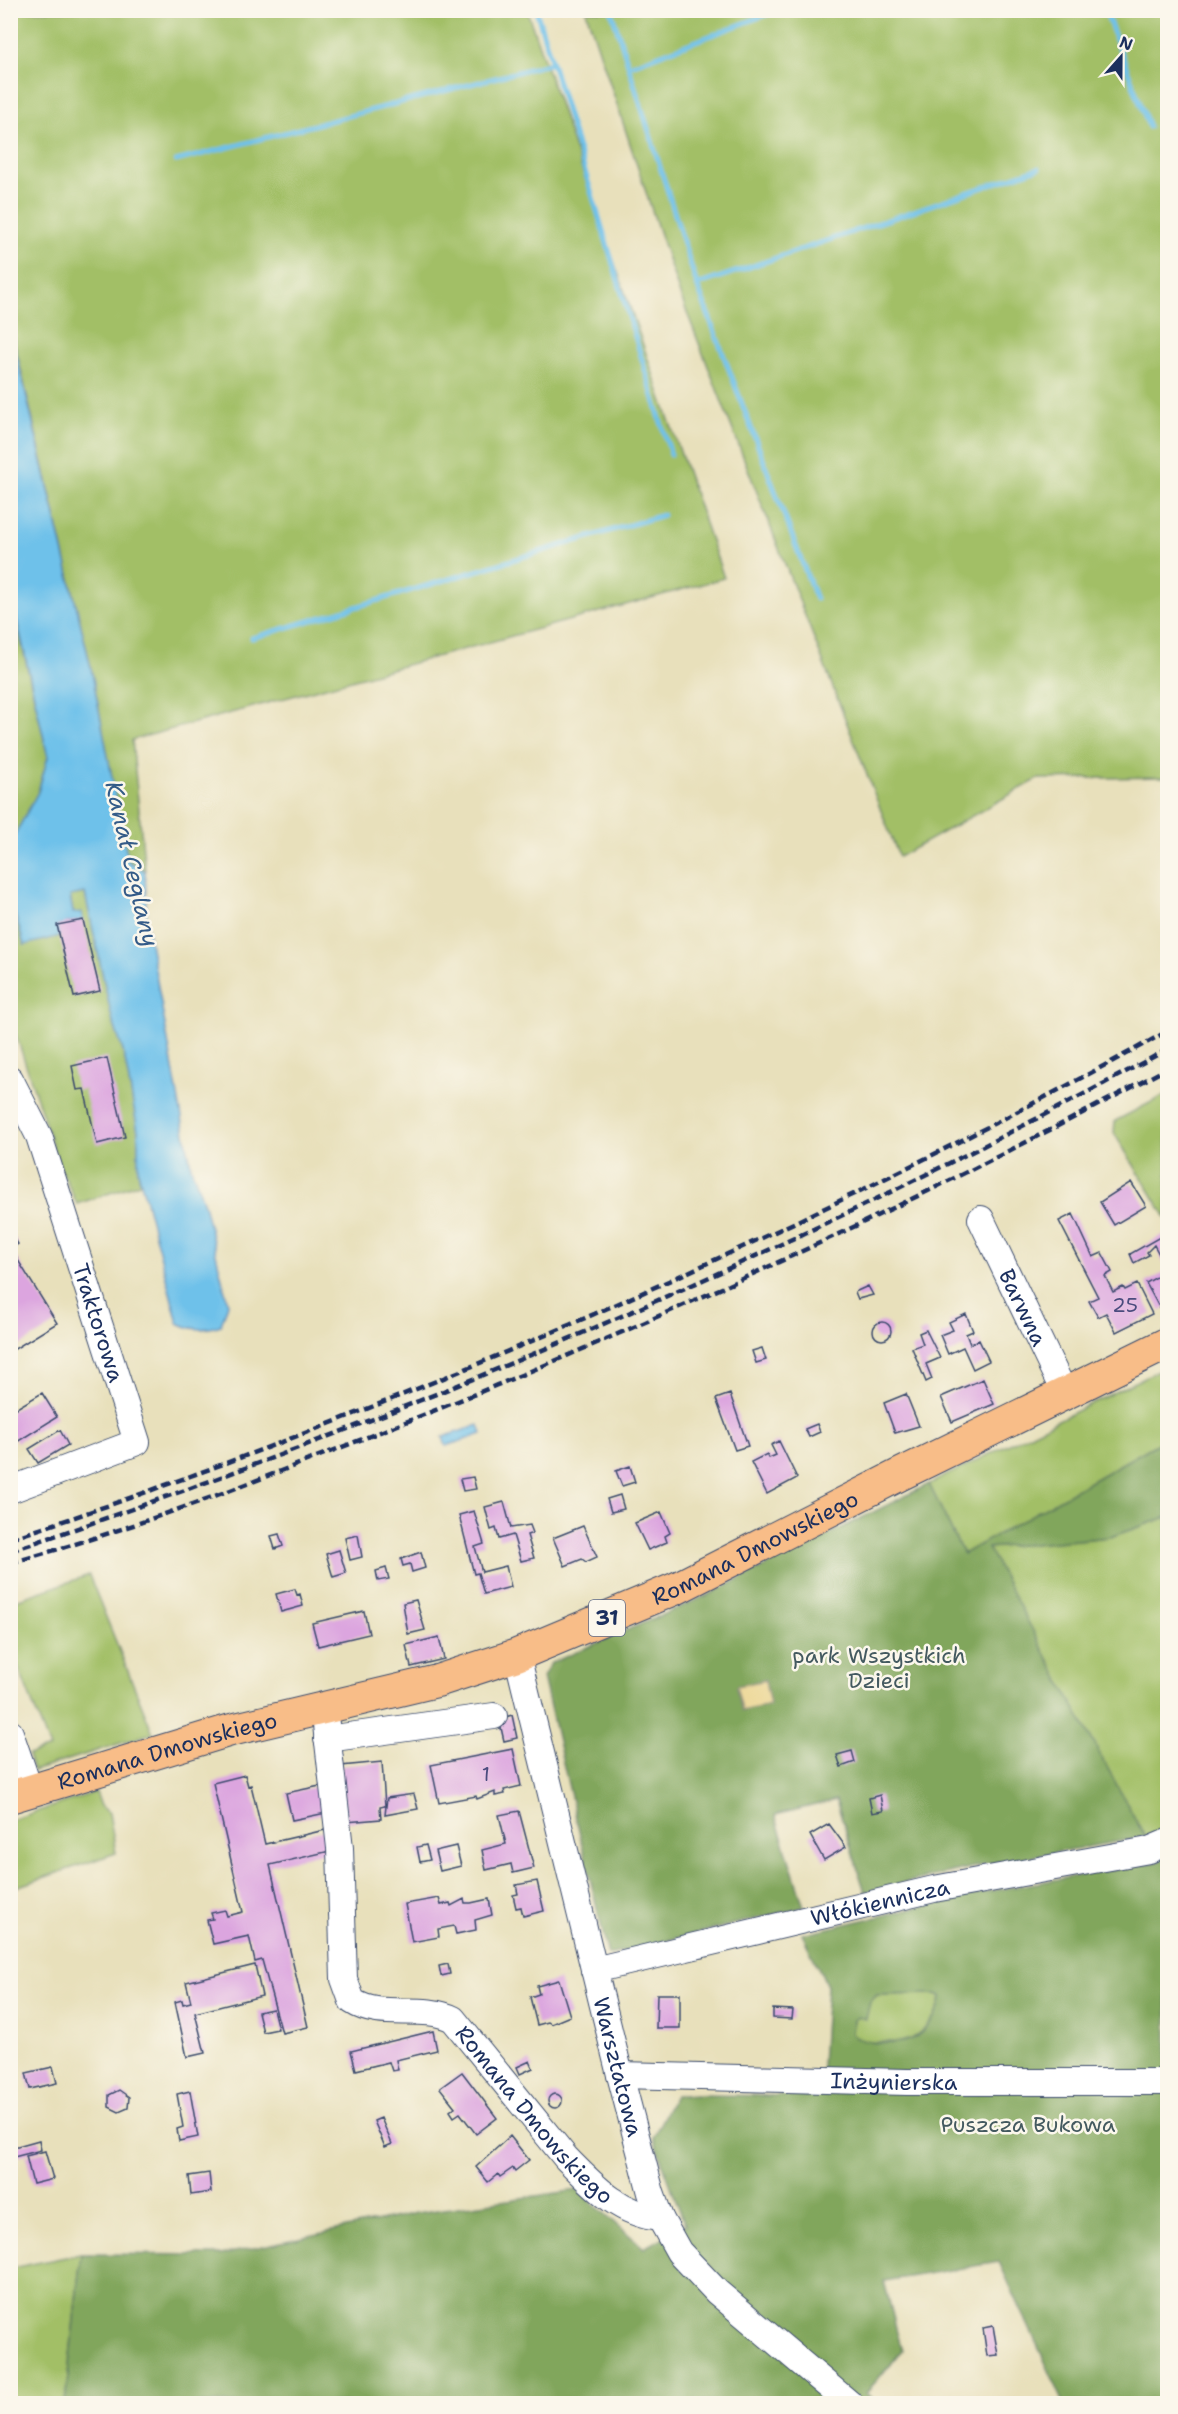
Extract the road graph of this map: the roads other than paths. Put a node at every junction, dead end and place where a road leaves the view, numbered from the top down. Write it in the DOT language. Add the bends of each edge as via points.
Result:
graph roads {
  1 [pos="10,1079"];
  2 [pos="981,1219"];
  3 [pos="1167,1343"];
  4 [pos="1065,1394"];
  5 [pos="10,1490"];
  6 [pos="517,1655"];
  7 [pos="324,1707"];
  8 [pos="494,1716"];
  9 [pos="10,1733"];
  10 [pos="327,1739"];
  11 [pos="20,1794"];
  12 [pos="1167,1842"];
  13 [pos="594,1970"];
  14 [pos="620,2075"];
  15 [pos="1167,2082"];
  16 [pos="660,2218"];
  17 [pos="850,2403"];
  1 -- 5 [label="street, Traktorowa" via="39,1136 136,1442"];
  2 -- 4 [label="street, Barwna"];
  3 -- 4 [label="main road, Romana Dmowskiego / 31"];
  4 -- 6 [label="main road, Romana Dmowskiego / 31" via="677,1588"];
  6 -- 7 [label="main road, Romana Dmowskiego / 31" via="437,1681"];
  6 -- 13 [label="street, Warsztatowa"];
  7 -- 10 [label="street, Romana Dmowskiego"];
  7 -- 11 [label="main road, Romana Dmowskiego / 31" via="220,1733"];
  8 -- 10 [label="street"];
  9 -- 11 [label="street"];
  10 -- 16 [label="street, Romana Dmowskiego" via="340,1848 344,1979 352,2001 373,2010 438,2011 453,2019 584,2176 625,2210"];
  12 -- 13 [label="street, Włókiennicza" via="1149,1850 923,1892"];
  13 -- 14 [label="street, Warsztatowa"];
  14 -- 15 [label="street, Inżynierska" via="908,2082"];
  14 -- 16 [label="street, Warsztatowa"];
  16 -- 17 [label="street, Warsztatowa" via="679,2252 717,2292"];
}
